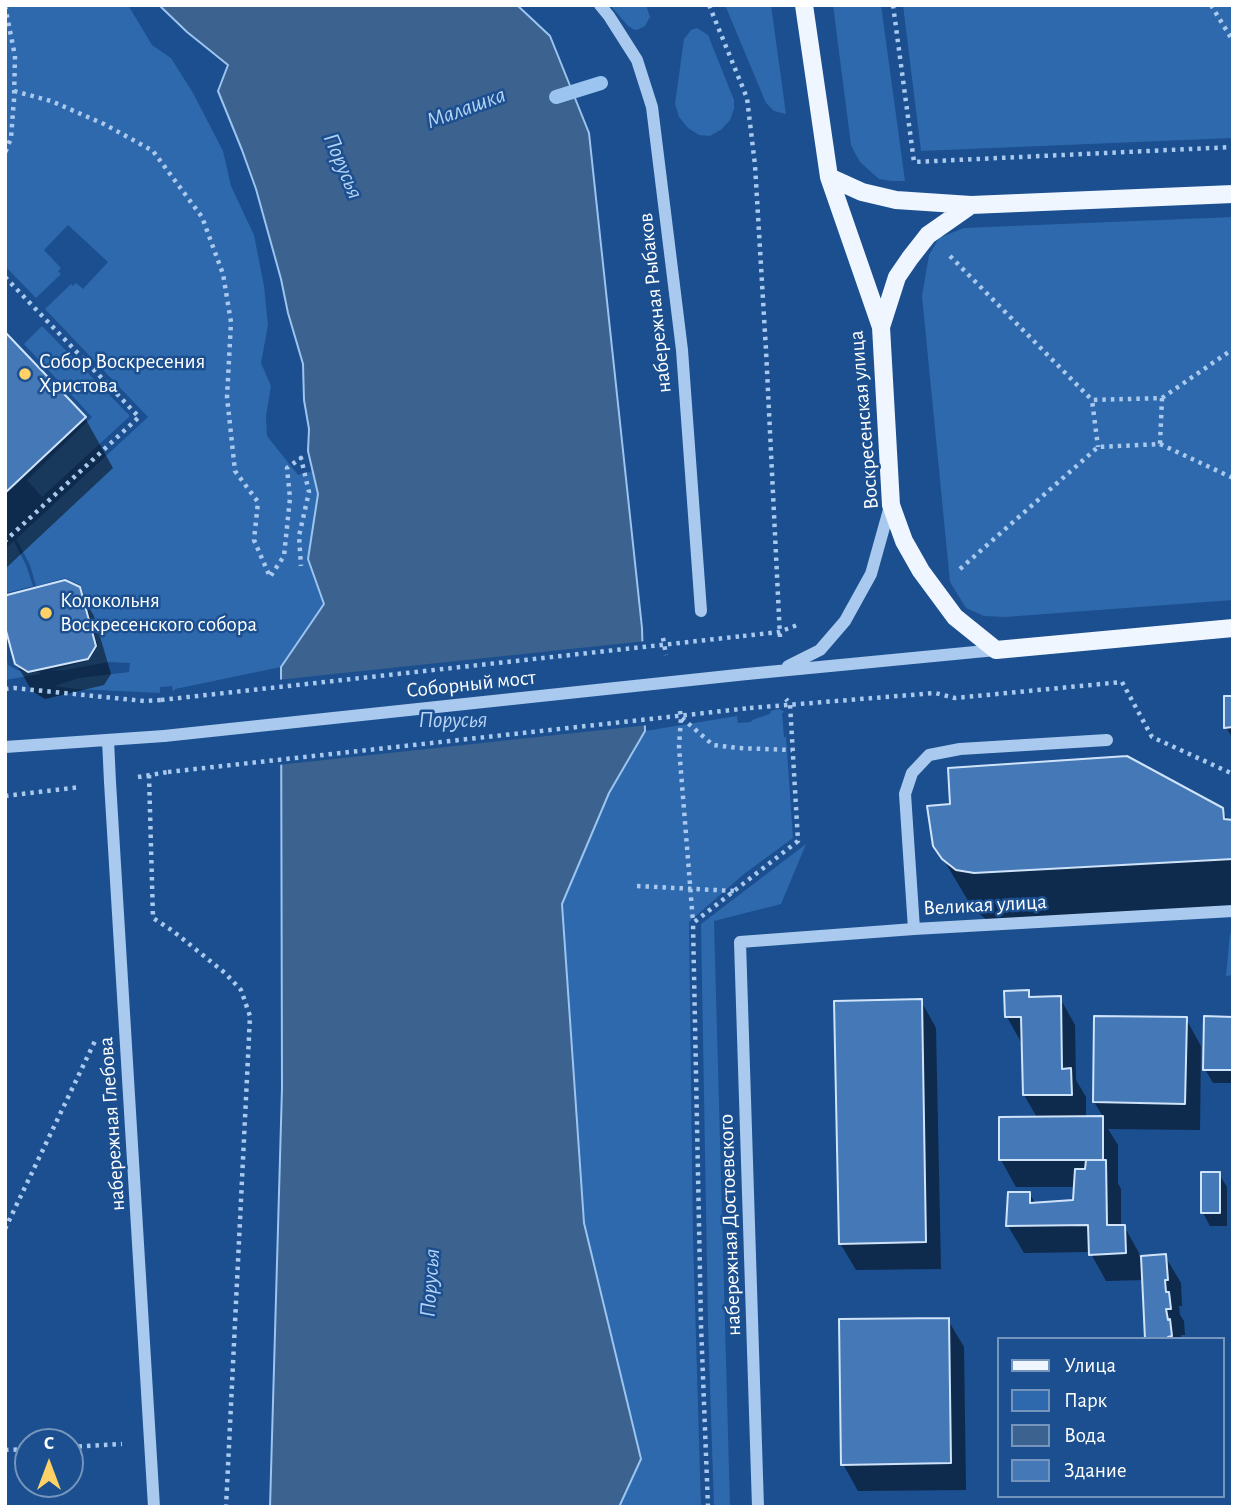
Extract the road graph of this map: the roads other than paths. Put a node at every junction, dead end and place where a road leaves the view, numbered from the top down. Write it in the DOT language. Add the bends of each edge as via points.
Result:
graph roads {
  1 [pos="600,5"];
  2 [pos="804,5"];
  3 [pos="829,177"];
  4 [pos="1233,194"];
  5 [pos="971,205"];
  6 [pos="881,327"];
  7 [pos="891,505"];
  8 [pos="701,611"];
  9 [pos="1233,628"];
  10 [pos="996,650"];
  11 [pos="783,669"];
  12 [pos="108,740"];
  13 [pos="1107,740"];
  14 [pos="5,747"];
  15 [pos="1233,911"];
  16 [pos="914,929"];
  17 [pos="740,942"];
  18 [pos="154,1507"];
  19 [pos="758,1507"];
  1 -- 8 [label="street, набережная Рыбаков" via="637,60 652,107 682,350"];
  2 -- 3 [label="main road, Воскресенская улица"];
  3 -- 5 [label="main road" via="896,200"];
  3 -- 6 [label="main road, Воскресенская улица"];
  4 -- 5 [label="main road"];
  5 -- 6 [label="main road" via="928,235 910,258 897,277"];
  6 -- 7 [label="main road, Воскресенская улица"];
  7 -- 10 [label="main road, Воскресенская улица" via="921,571 955,617"];
  7 -- 11 [label="street" via="871,574 845,621 820,650"];
  9 -- 10 [label="main road"];
  10 -- 11 [label="street, Соборный мост"];
  11 -- 12 [label="street, Соборный мост, bridge"];
  12 -- 14 [label="street, Соборный мост"];
  12 -- 18 [label="street, набережная Глебова"];
  13 -- 16 [label="street" via="929,755 912,773 905,794"];
  15 -- 16 [label="street, Великая улица"];
  16 -- 17 [label="street, Великая улица"];
  17 -- 19 [label="street, набережная Достоевского"];
}
